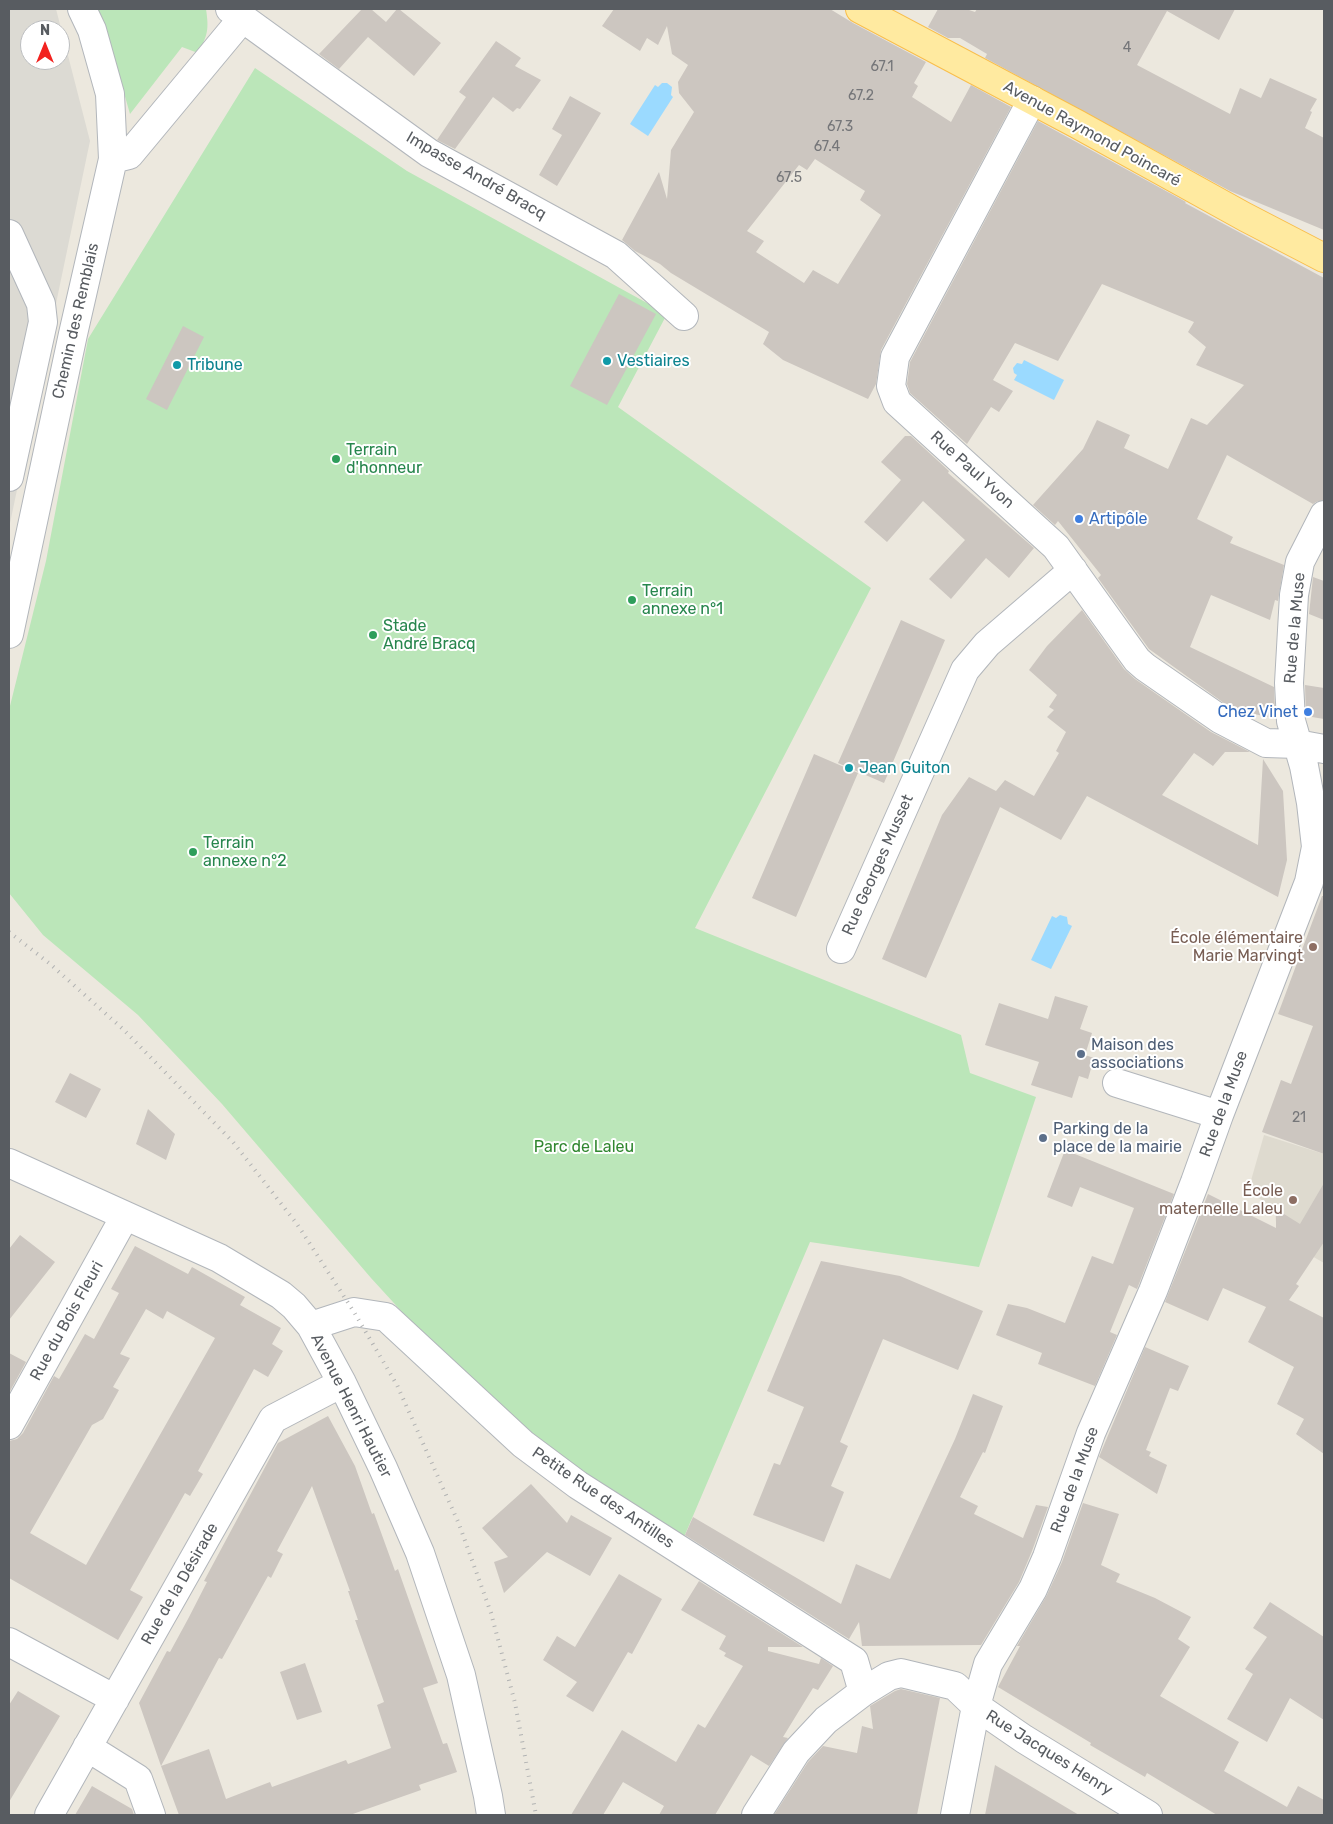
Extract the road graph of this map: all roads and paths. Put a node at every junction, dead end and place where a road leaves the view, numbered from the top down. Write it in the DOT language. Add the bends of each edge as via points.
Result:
graph roads {
  1 [pos="82,9"];
  2 [pos="860,9"];
  3 [pos="236,14"];
  4 [pos="1032,100"];
  5 [pos="113,159"];
  6 [pos="9,234"];
  7 [pos="1324,258"];
  8 [pos="684,316"];
  9 [pos="9,476"];
  10 [pos="1324,515"];
  11 [pos="1073,570"];
  12 [pos="9,634"];
  13 [pos="1297,744"];
  14 [pos="1324,749"];
  15 [pos="841,948"];
  16 [pos="1117,1083"];
  17 [pos="1218,1115"];
  18 [pos="9,1163"];
  19 [pos="125,1216"];
  20 [pos="310,1326"];
  21 [pos="342,1383"];
  22 [pos="9,1425"];
  23 [pos="9,1642"];
  24 [pos="863,1692"];
  25 [pos="115,1699"];
  26 [pos="976,1706"];
  27 [pos="87,1747"];
  28 [pos="49,1815"];
  29 [pos="150,1815"];
  30 [pos="491,1815"];
  31 [pos="756,1815"];
  32 [pos="955,1815"];
  33 [pos="1148,1815"];
  1 -- 5 [label="street, Chemin des Remblais" via="92,30 110,94"];
  2 -- 4 [label="main road, Avenue Raymond Poincaré"];
  3 -- 5 [label="street, Impasse André Bracq" via="129,155"];
  3 -- 8 [label="street, Impasse André Bracq" via="429,153 616,255"];
  4 -- 7 [label="main road, Avenue Raymond Poincaré"];
  4 -- 11 [label="street, Rue Paul Yvon" via="895,357 891,386 897,402 1056,547"];
  5 -- 12 [label="street, Chemin des Remblais" via="72,334"];
  6 -- 9 [label="street" via="41,304 43,322"];
  10 -- 13 [label="street, Rue de la Muse" via="1300,562 1294,595 1289,683 1291,721"];
  11 -- 13 [label="street, Rue Paul Yvon" via="1145,667 1220,719 1250,735 1266,743"];
  11 -- 15 [label="street, Rue Georges Musset" via="987,644 965,670"];
  13 -- 14 [label="street, Rue Paul Yvon"];
  13 -- 17 [label="street, Rue de la Muse" via="1311,803 1316,847 1309,882"];
  16 -- 17 [label="street"];
  17 -- 26 [label="street, Rue de la Muse" via="1153,1291 1091,1433 1047,1557 1033,1588 988,1664"];
  18 -- 19 [label="street, Avenue Henri Hautier"];
  19 -- 20 [label="street, Avenue Henri Hautier" via="219,1258 252,1277 294,1306"];
  19 -- 22 [label="street, Rue du Bois Fleuri"];
  20 -- 21 [label="street, Avenue Henri Hautier"];
  20 -- 24 [label="street, Petite Rue des Antilles" via="354,1312 386,1317 523,1444 578,1485 854,1661"];
  21 -- 25 [label="street, Rue de la Désirade" via="273,1419"];
  21 -- 30 [label="street, Avenue Henri Hautier" via="420,1553 460,1675"];
  23 -- 25 [label="street"];
  24 -- 26 [label="street, Rue Jacques Henry" via="901,1672 954,1686"];
  24 -- 31 [label="street, Rue Jacques Henry" via="826,1720 796,1752"];
  25 -- 27 [label="street, Rue de la Désirade"];
  26 -- 32 [label="street, Rue de la Muse"];
  26 -- 33 [label="street, Rue Jacques Henry"];
  27 -- 28 [label="street, Rue de la Désirade"];
  27 -- 29 [label="street" via="138,1779"];
}
